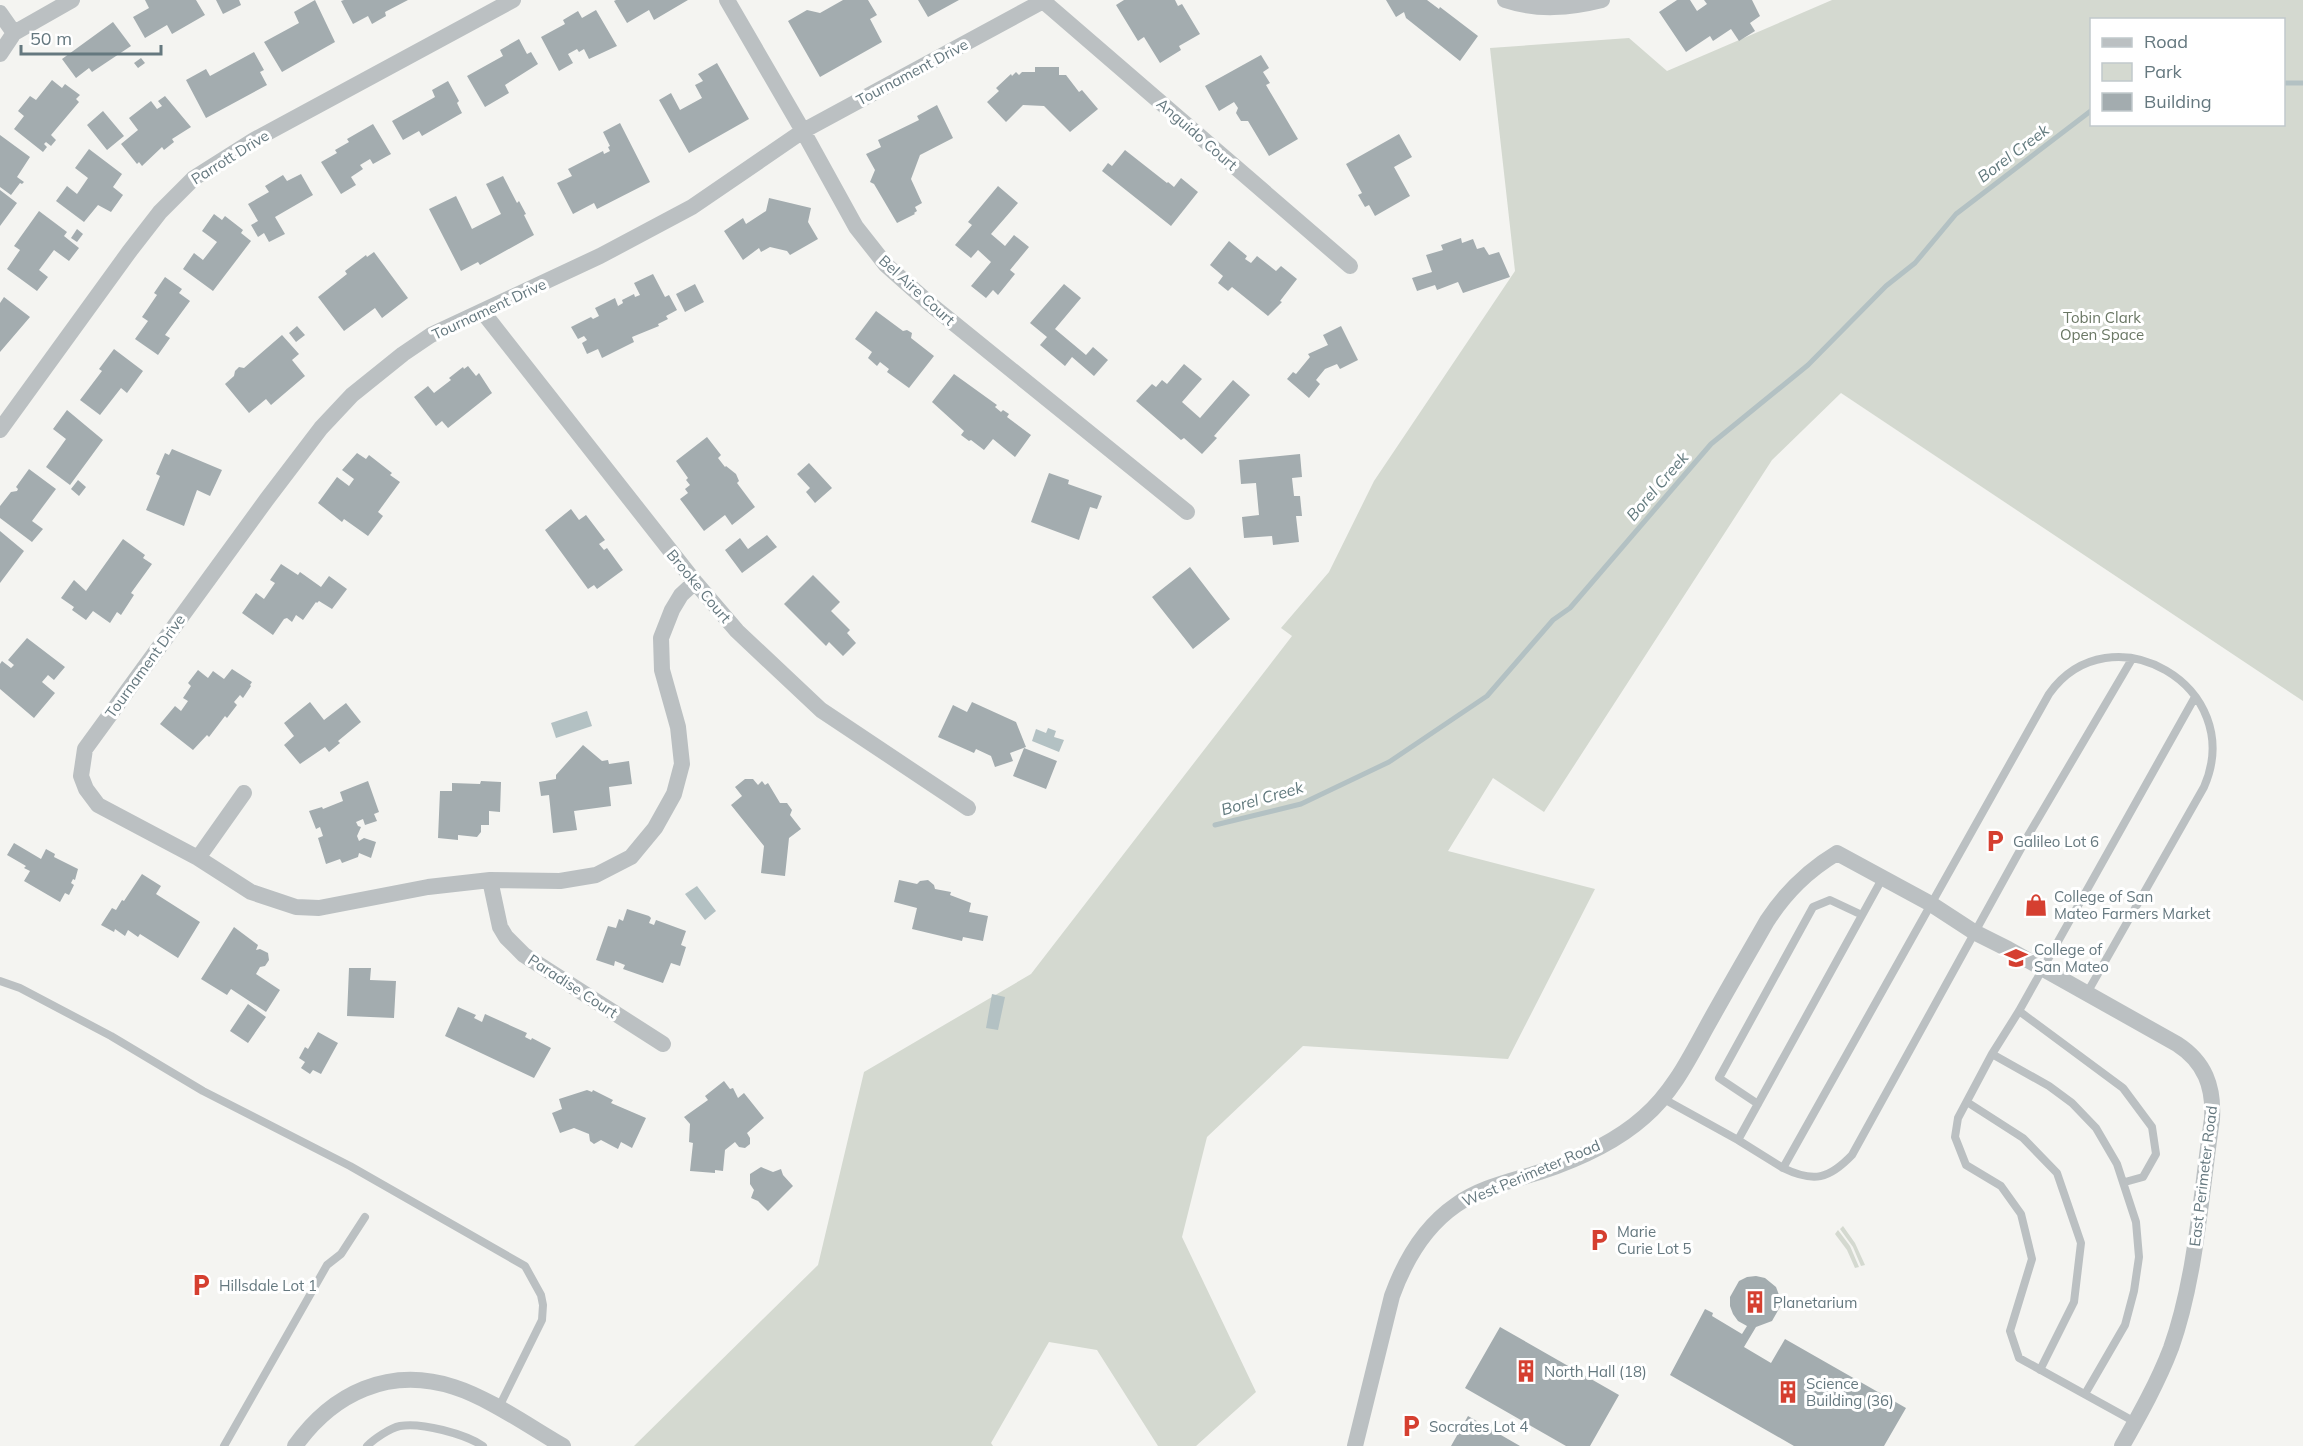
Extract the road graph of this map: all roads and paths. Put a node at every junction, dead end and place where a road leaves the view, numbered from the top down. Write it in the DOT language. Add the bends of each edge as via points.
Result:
graph roads {
  1 [pos="72,0"];
  2 [pos="513,0"];
  3 [pos="727,0"];
  4 [pos="1505,0"];
  5 [pos="1602,0"];
  6 [pos="1044,1"];
  7 [pos="0,13"];
  8 [pos="14,33"];
  9 [pos="0,54"];
  10 [pos="804,131"];
  11 [pos="1350,266"];
  12 [pos="482,311"];
  13 [pos="0,430"];
  14 [pos="1187,512"];
  15 [pos="695,582"];
  16 [pos="2132,659"];
  17 [pos="2195,697"];
  18 [pos="244,793"];
  19 [pos="968,808"];
  20 [pos="1837,853"];
  21 [pos="198,858"];
  22 [pos="1882,879"];
  23 [pos="490,880"];
  24 [pos="1930,904"];
  25 [pos="1862,915"];
  26 [pos="1974,932"];
  27 [pos="2043,968"];
  28 [pos="0,981"];
  29 [pos="2087,993"];
  30 [pos="2019,1011"];
  31 [pos="663,1044"];
  32 [pos="1992,1054"];
  33 [pos="1662,1098"];
  34 [pos="1966,1102"];
  35 [pos="1758,1104"];
  36 [pos="1738,1140"];
  37 [pos="1783,1168"];
  38 [pos="2124,1182"];
  39 [pos="365,1218"];
  40 [pos="2040,1370"];
  41 [pos="2085,1394"];
  42 [pos="498,1409"];
  43 [pos="2135,1422"];
  44 [pos="369,1444"];
  45 [pos="224,1446"];
  46 [pos="295,1446"];
  47 [pos="483,1446"];
  48 [pos="563,1446"];
  49 [pos="1355,1446"];
  50 [pos="2122,1446"];
  1 -- 8 [label="street"];
  2 -- 13 [label="street, Parrott Drive" via="254,140 194,178 160,212"];
  3 -- 10 [label="street, Bel Aire Court"];
  4 -- 5 [label="street" via="1552,8"];
  6 -- 10 [label="street, Tournament Drive"];
  6 -- 11 [label="street, Anguido Court"];
  7 -- 8 [label="street"];
  8 -- 9 [label="street"];
  10 -- 12 [label="street, Tournament Drive" via="692,207 600,256"];
  10 -- 14 [label="street, Bel Aire Court" via="856,226 886,265"];
  12 -- 15 [label="street, Brooke Court"];
  12 -- 21 [label="street, Tournament Drive" via="431,335 403,354 352,395 321,428 85,749 81,776 98,805"];
  15 -- 19 [label="street, Brooke Court" via="737,631 821,710"];
  15 -- 23 [label="street, Tournament Drive" via="681,595 661,638 662,670 678,727 682,764 674,794 655,828 631,857 596,875 560,881"];
  16 -- 17 [label="lane" via="2167,669"];
  16 -- 24 [label="lane" via="2087,665 2052,690"];
  16 -- 26 [label="lane" via="2074,753"];
  17 -- 27 [label="lane"];
  17 -- 29 [label="lane" via="2212,739 2207,780"];
  18 -- 21 [label="street"];
  20 -- 22 [label="street, East Perimeter Road"];
  20 -- 33 [label="street, West Perimeter Road" via="1798,880 1781,901 1678,1078"];
  21 -- 23 [label="street, Tournament Drive" via="251,892 296,907 319,908 428,887"];
  22 -- 24 [label="street, East Perimeter Road"];
  22 -- 25 [label="lane"];
  23 -- 31 [label="street, Paradise Court" via="500,927 524,955"];
  24 -- 26 [label="street, East Perimeter Road"];
  24 -- 37 [label="lane"];
  25 -- 35 [label="lane"];
  25 -- 35 [label="lane" via="1830,900 1813,907 1807,917 1719,1078"];
  26 -- 27 [label="street, East Perimeter Road"];
  26 -- 37 [label="lane" via="1852,1155 1839,1169 1819,1177 1801,1177"];
  27 -- 29 [label="street, East Perimeter Road"];
  27 -- 30 [label="lane"];
  28 -- 42 [label="lane" via="20,987 111,1036 203,1091 350,1166 525,1266 541,1295 542,1320"];
  29 -- 43 [label="street, East Perimeter Road" via="2192,1055 2208,1079 2213,1098 2181,1314 2171,1347"];
  30 -- 32 [label="lane"];
  30 -- 38 [label="lane" via="2123,1088 2152,1127 2157,1154 2143,1177"];
  32 -- 34 [label="lane"];
  32 -- 38 [label="lane" via="2072,1103 2096,1128"];
  33 -- 36 [label="lane"];
  33 -- 49 [label="street, West Perimeter Road" via="1644,1117 1594,1149 1458,1203 1421,1238 1392,1296"];
  34 -- 40 [label="lane" via="1955,1137 1966,1165 2001,1186 2021,1214 2032,1259 2010,1331 2019,1358"];
  34 -- 40 [label="lane" via="2023,1138 2057,1173 2081,1243 2074,1302"];
  35 -- 36 [label="lane"];
  36 -- 37 [label="lane"];
  38 -- 41 [label="lane" via="2136,1222 2139,1257 2134,1292 2125,1325"];
  39 -- 45 [label="lane" via="341,1254 327,1265"];
  40 -- 41 [label="lane"];
  41 -- 43 [label="lane"];
  42 -- 46 [label="street" via="456,1387 412,1379 393,1381 339,1401"];
  42 -- 48 [label="street"];
  43 -- 50 [label="street, East Perimeter Road"];
  44 -- 47 [label="lane" via="399,1426 432,1427"];
}
